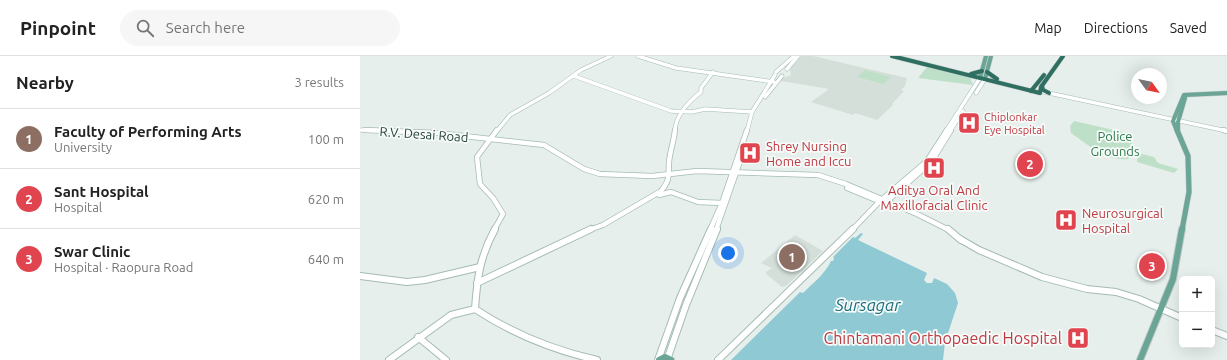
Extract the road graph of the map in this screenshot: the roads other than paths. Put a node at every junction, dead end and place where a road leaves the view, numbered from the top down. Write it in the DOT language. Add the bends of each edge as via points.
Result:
graph roads {
  1 [pos="611,56"];
  2 [pos="638,56"];
  3 [pos="794,56"];
  4 [pos="798,56"];
  5 [pos="892,56"];
  6 [pos="897,56"];
  7 [pos="986,56"];
  8 [pos="991,56"];
  9 [pos="1059,56"];
  10 [pos="1063,56"];
  11 [pos="713,72"];
  12 [pos="775,74"];
  13 [pos="782,74"];
  14 [pos="970,74"];
  15 [pos="574,76"];
  16 [pos="983,77"];
  17 [pos="773,83"];
  18 [pos="1042,86"];
  19 [pos="1032,90"];
  20 [pos="1040,92"];
  21 [pos="1049,93"];
  22 [pos="1227,94"];
  23 [pos="682,112"];
  24 [pos="752,112"];
  25 [pos="1175,122"];
  26 [pos="360,130"];
  27 [pos="1227,132"];
  28 [pos="489,139"];
  29 [pos="670,173"];
  30 [pos="735,174"];
  31 [pos="667,184"];
  32 [pos="671,192"];
  33 [pos="653,196"];
  34 [pos="723,203"];
  35 [pos="882,203"];
  36 [pos="480,267"];
  37 [pos="360,276"];
  38 [pos="476,284"];
  39 [pos="475,309"];
  40 [pos="1162,309"];
  41 [pos="1179,317"];
  42 [pos="1215,331"];
  43 [pos="1227,336"];
  44 [pos="418,337"];
  45 [pos="669,359"];
  46 [pos="389,360"];
  47 [pos="446,360"];
  48 [pos="597,360"];
  49 [pos="658,360"];
  50 [pos="718,360"];
  51 [pos="1140,360"];
  1 -- 15 [label="street"];
  2 -- 11 [label="street" via="676,68"];
  3 -- 12 [label="street"];
  4 -- 13 [label="street"];
  5 -- 14 [label="highway"];
  6 -- 14 [label="highway"];
  7 -- 16 [label="main road"];
  8 -- 16 [label="main road"];
  9 -- 19 [label="highway"];
  10 -- 18 [label="highway"];
  11 -- 17 [label="street"];
  11 -- 23 [label="street" via="701,88 701,92"];
  12 -- 13 [label="street"];
  12 -- 17 [label="street"];
  13 -- 17 [label="street"];
  14 -- 16 [label="highway"];
  14 -- 16 [label="highway"];
  15 -- 23 [label="street" via="671,111"];
  15 -- 28 [label="street" via="542,98 510,115"];
  16 -- 19 [label="highway"];
  16 -- 35 [label="street" via="932,161"];
  17 -- 24 [label="street"];
  17 -- 30 [label="street" via="756,111"];
  18 -- 20 [label="highway"];
  18 -- 21 [label="highway" via="1043,90"];
  19 -- 20 [label="highway"];
  20 -- 21 [label="street"];
  20 -- 25 [label="street"];
  21 -- 25 [label="street"];
  22 -- 25 [label="main road" via="1185,98"];
  23 -- 24 [label="street" via="705,109"];
  23 -- 29 [label="street" via="675,123"];
  24 -- 30 [label="street"];
  25 -- 27 [label="street"];
  25 -- 40 [label="main road" via="1188,156 1189,195 1174,279"];
  26 -- 28 [label="street, R.V. Desai Road" via="438,133"];
  28 -- 29 [label="street, R.V. Desai Road" via="544,145 584,169 600,174 652,176"];
  28 -- 36 [label="street" via="477,157 480,184 503,214 486,245"];
  29 -- 30 [label="street, R.V. Desai Road"];
  29 -- 31 [label="street"];
  30 -- 34 [label="street"];
  30 -- 34 [label="street" via="730,199"];
  30 -- 35 [label="street, R.V. Desai Road" via="824,176"];
  31 -- 32 [label="street"];
  31 -- 33 [label="street" via="661,192"];
  32 -- 33 [label="street"];
  32 -- 34 [label="street" via="698,202"];
  33 -- 38 [label="street" via="604,225 590,229"];
  34 -- 45 [label="street" via="687,300"];
  34 -- 49 [label="street" via="680,298"];
  35 -- 40 [label="street, R.V. Desai Road" via="928,222 979,250 1042,277 1087,289 1116,292"];
  35 -- 50 [label="street" via="786,292"];
  36 -- 37 [label="street" via="407,282"];
  36 -- 38 [label="street"];
  38 -- 39 [label="street"];
  39 -- 44 [label="street" via="451,315"];
  39 -- 48 [label="street" via="500,324 548,346"];
  40 -- 41 [label="street, R.V. Desai Road"];
  40 -- 51 [label="main road"];
  42 -- 43 [label="street"];
  44 -- 46 [label="street"];
  44 -- 47 [label="street"];
  45 -- 49 [label="main road" via="662,357"];
}
